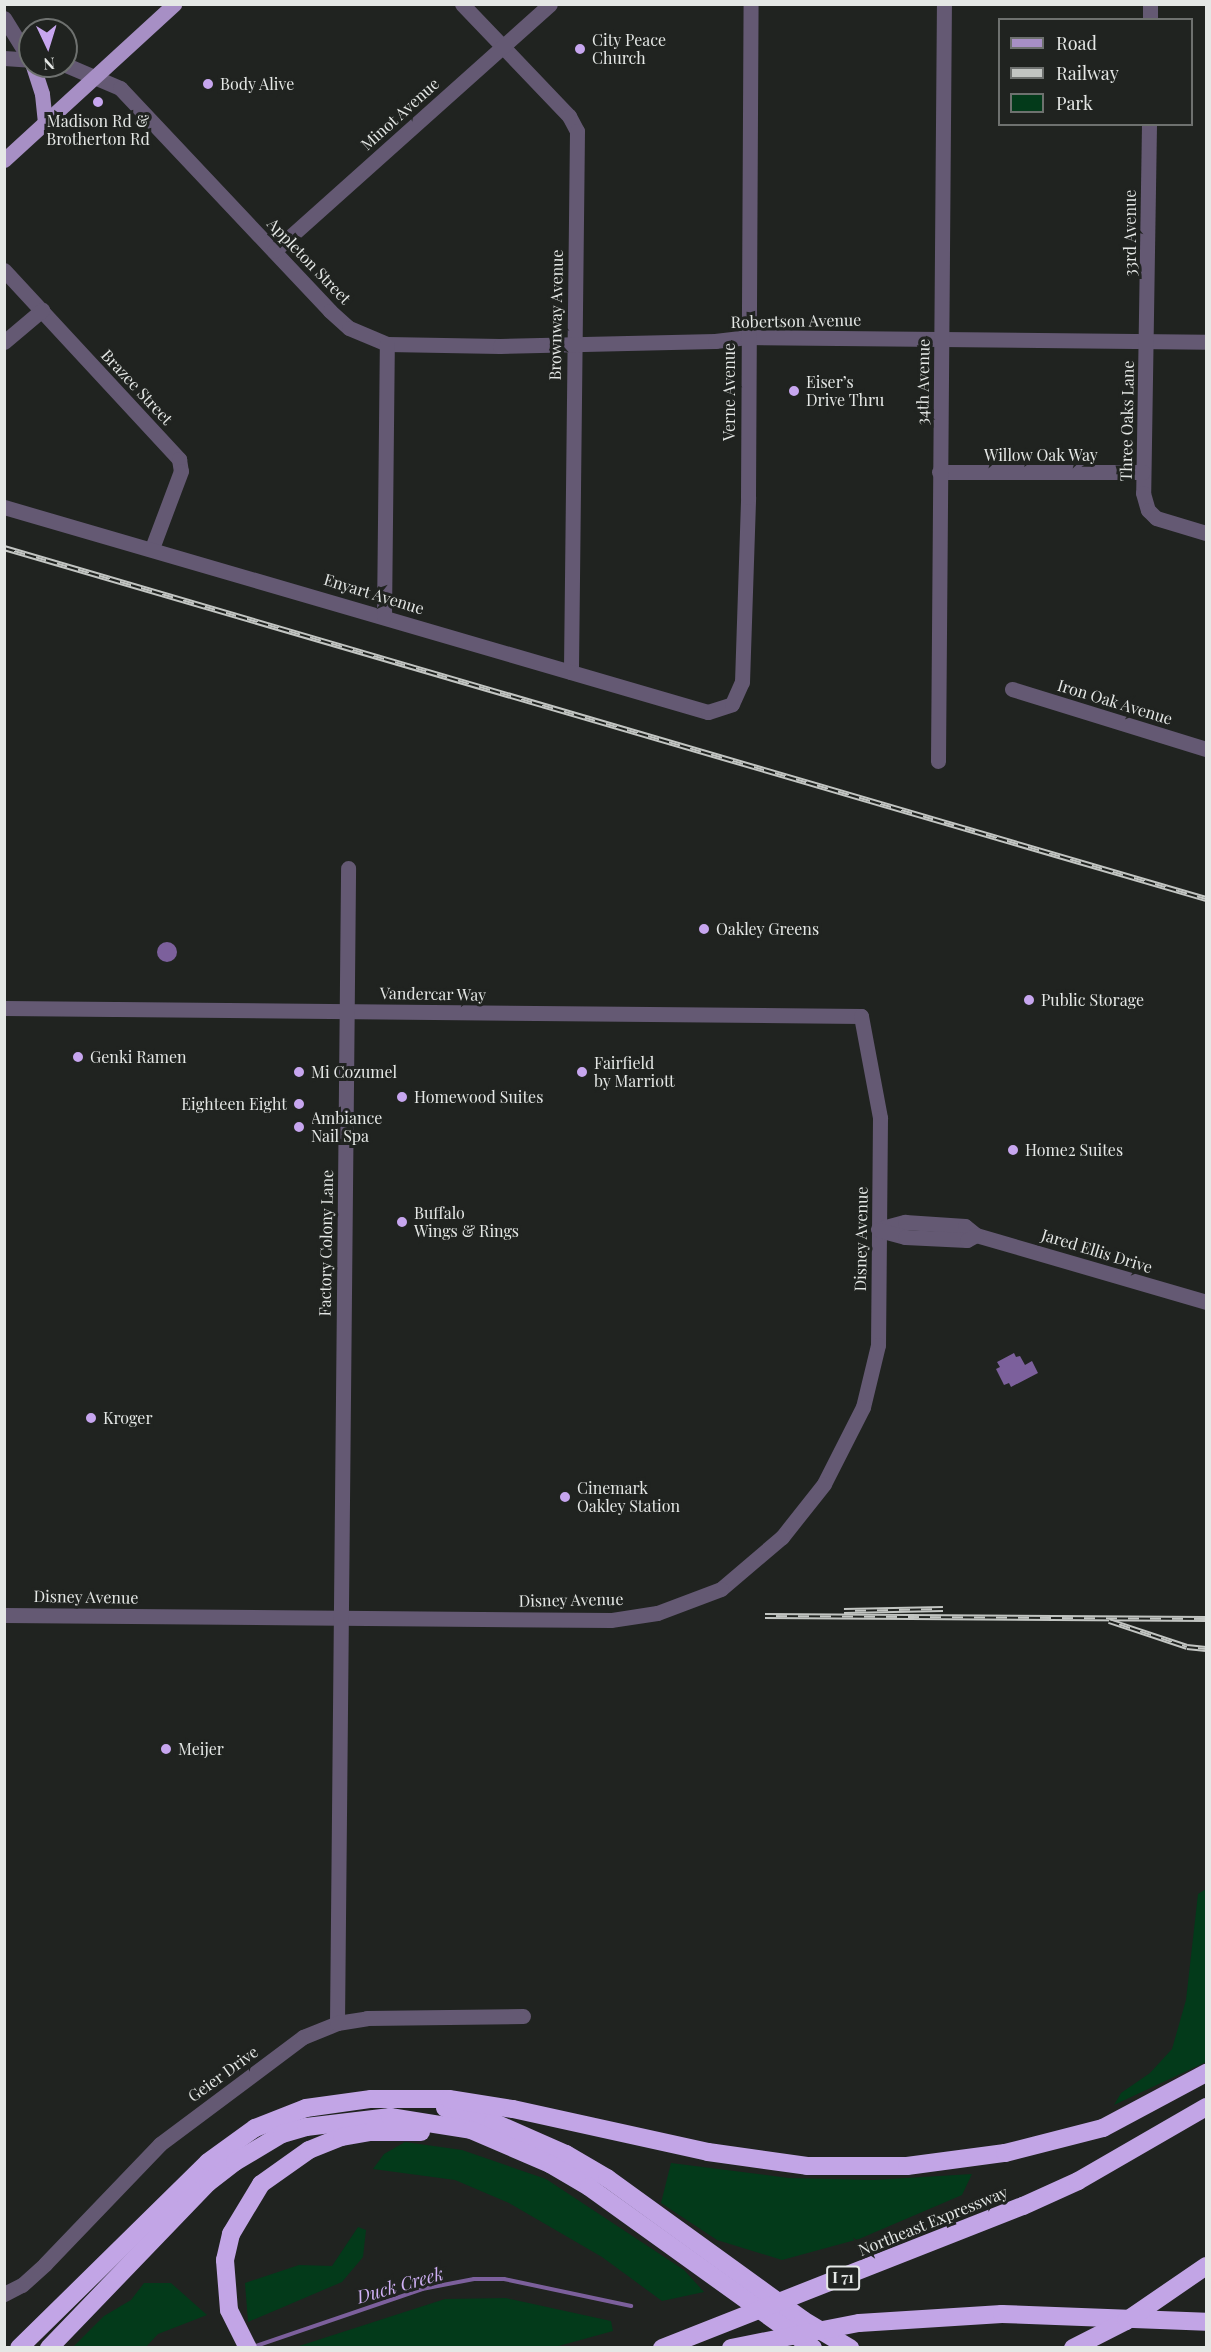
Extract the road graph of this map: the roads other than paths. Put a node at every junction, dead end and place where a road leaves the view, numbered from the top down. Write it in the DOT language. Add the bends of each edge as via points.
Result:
graph roads {
  1 [pos="174,4"];
  2 [pos="462,4"];
  3 [pos="550,4"];
  4 [pos="751,4"];
  5 [pos="944,4"];
  6 [pos="4,18"];
  7 [pos="18,41"];
  8 [pos="502,48"];
  9 [pos="78,69"];
  10 [pos="96,75"];
  11 [pos="37,78"];
  12 [pos="45,123"];
  13 [pos="1149,126"];
  14 [pos="4,160"];
  15 [pos="274,251"];
  16 [pos="4,270"];
  17 [pos="42,310"];
  18 [pos="747,337"];
  19 [pos="942,338"];
  20 [pos="1147,341"];
  21 [pos="4,342"];
  22 [pos="573,342"];
  23 [pos="1206,342"];
  24 [pos="387,344"];
  25 [pos="939,472"];
  26 [pos="1143,472"];
  27 [pos="4,507"];
  28 [pos="1206,533"];
  29 [pos="152,548"];
  30 [pos="384,616"];
  31 [pos="571,672"];
  32 [pos="1012,689"];
  33 [pos="732,704"];
  34 [pos="1206,749"];
  35 [pos="938,761"];
  36 [pos="348,868"];
  37 [pos="4,1008"];
  38 [pos="346,1011"];
  39 [pos="861,1016"];
  40 [pos="878,1229"];
  41 [pos="1206,1302"];
  42 [pos="4,1615"];
  43 [pos="340,1618"];
  44 [pos="523,2016"];
  45 [pos="337,2023"];
  46 [pos="1206,2073"];
  47 [pos="414,2100"];
  48 [pos="1206,2107"];
  49 [pos="510,2146"];
  50 [pos="1206,2266"];
  51 [pos="4,2294"];
  52 [pos="1206,2322"];
  53 [pos="19,2348"];
  54 [pos="49,2348"];
  55 [pos="248,2348"];
  56 [pos="662,2348"];
  57 [pos="731,2348"];
  58 [pos="813,2348"];
  59 [pos="850,2348"];
  60 [pos="1073,2348"];
  1 -- 10 [label="main road"];
  2 -- 8 [label="street, Brownway Avenue"];
  3 -- 8 [label="street, Minot Avenue"];
  4 -- 18 [label="street, Verne Avenue"];
  5 -- 19 [label="street, 34th Avenue"];
  6 -- 7 [label="street"];
  8 -- 15 [label="street, Minot Avenue"];
  8 -- 22 [label="street, Brownway Avenue" via="569,116 577,131"];
  9 -- 10 [label="street, Appleton Street"];
  10 -- 12 [label="main road"];
  10 -- 15 [label="street, Appleton Street" via="120,88"];
  11 -- 12 [label="main road"];
  12 -- 14 [label="main road"];
  13 -- 20 [label="street, 33rd Avenue"];
  15 -- 24 [label="street, Appleton Street" via="349,328"];
  16 -- 17 [label="street, Brazee Street"];
  17 -- 21 [label="street"];
  17 -- 29 [label="street, Brazee Street" via="179,459 181,471"];
  18 -- 19 [label="street, Robertson Avenue"];
  18 -- 22 [label="street, Robertson Avenue" via="715,341"];
  18 -- 33 [label="street, Verne Avenue" via="742,682"];
  19 -- 20 [label="street, Robertson Avenue"];
  19 -- 25 [label="street, 34th Avenue"];
  20 -- 23 [label="street, Robertson Avenue"];
  20 -- 26 [label="street, Three Oaks Lane"];
  22 -- 24 [label="street, Robertson Avenue" via="500,346"];
  22 -- 31 [label="street, Brownway Avenue"];
  24 -- 30 [label="street"];
  25 -- 26 [label="street, Willow Oak Way"];
  25 -- 35 [label="street, 34th Avenue"];
  26 -- 28 [label="street, Three Oaks Lane" via="1143,493 1148,510 1156,518"];
  27 -- 29 [label="street, Enyart Avenue"];
  29 -- 30 [label="street, Enyart Avenue"];
  30 -- 31 [label="street, Enyart Avenue"];
  31 -- 33 [label="street, Enyart Avenue" via="708,712"];
  32 -- 34 [label="street, Iron Oak Avenue"];
  36 -- 38 [label="street, Factory Colony Lane"];
  37 -- 38 [label="street, Vandercar Way"];
  38 -- 39 [label="street, Vandercar Way"];
  38 -- 43 [label="street, Factory Colony Lane"];
  39 -- 40 [label="street, Disney Avenue" via="880,1118"];
  40 -- 41 [label="street, Jared Ellis Drive" via="905,1222 965,1226 976,1235"];
  40 -- 43 [label="street, Disney Avenue" via="878,1345 863,1407 824,1484 782,1537 721,1589 657,1613 611,1620"];
  42 -- 43 [label="street, Disney Avenue"];
  43 -- 45 [label="street, Factory Colony Lane"];
  44 -- 45 [label="street, Geier Drive" via="367,2018"];
  45 -- 51 [label="street, Geier Drive" via="303,2037 160,2144 45,2264 22,2286"];
  46 -- 47 [label="highway" via="1102,2128 1005,2153 907,2166 807,2166 708,2152 513,2109 449,2099"];
  47 -- 53 [label="highway" via="371,2099 306,2108 276,2117 233,2141 183,2185"];
  47 -- 59 [label="highway" via="540,2140 607,2178 803,2320"];
  48 -- 56 [label="highway, Northeast Expressway / I 71" via="1078,2181 995,2218"];
  49 -- 54 [label="highway" via="441,2123 390,2117 332,2121 282,2134 208,2183"];
  49 -- 55 [label="highway" via="454,2133 370,2132 309,2150 279,2168 243,2208 231,2234 225,2285 229,2310"];
  49 -- 58 [label="highway" via="590,2187"];
  50 -- 60 [label="highway" via="1126,2320"];
  52 -- 57 [label="highway" via="1002,2314 859,2323"];
}
